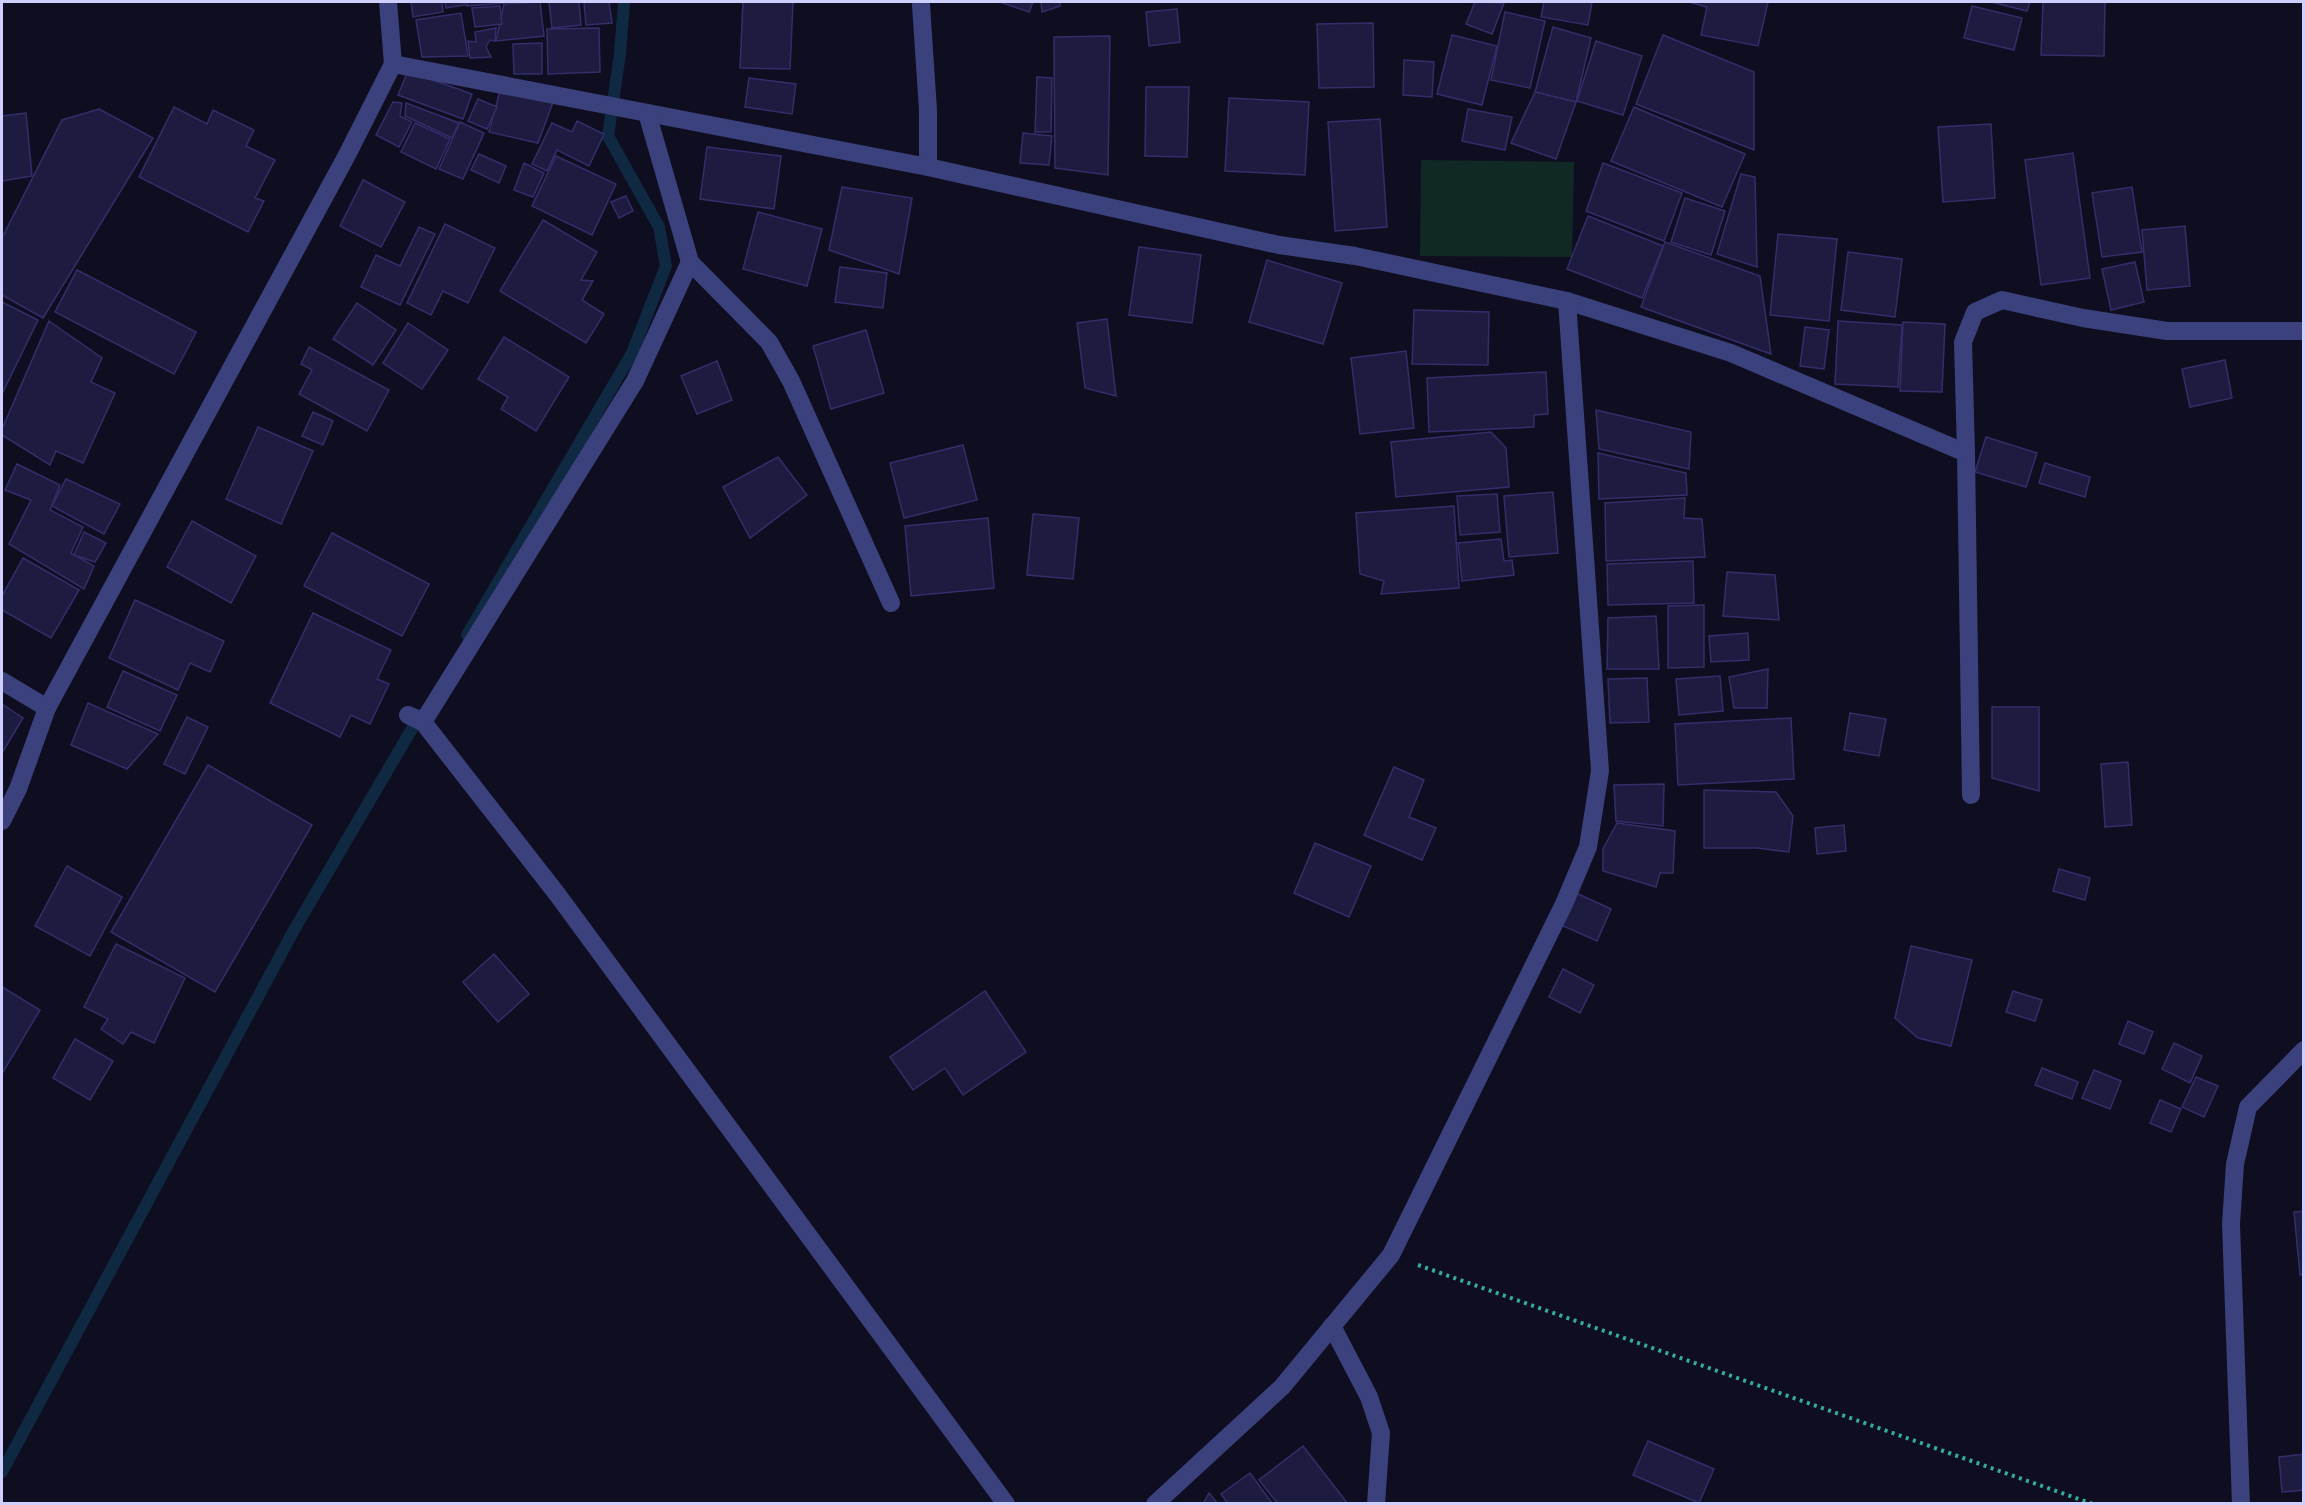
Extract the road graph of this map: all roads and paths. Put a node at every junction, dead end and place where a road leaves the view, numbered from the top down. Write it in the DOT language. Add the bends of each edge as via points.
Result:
graph roads {
  1 [pos="388,2"];
  2 [pos="921,5"];
  3 [pos="393,64"];
  4 [pos="643,112"];
  5 [pos="928,167"];
  6 [pos="690,262"];
  7 [pos="1567,301"];
  8 [pos="2304,331"];
  9 [pos="1966,453"];
  10 [pos="891,603"];
  11 [pos="2,681"];
  12 [pos="47,708"];
  13 [pos="1971,795"];
  14 [pos="2,821"];
  15 [pos="2304,1050"];
  16 [pos="1390,1255"];
  17 [pos="1332,1326"];
  18 [pos="1006,1503"];
  19 [pos="1155,1503"];
  20 [pos="1376,1503"];
  21 [pos="2093,1503"];
  22 [pos="2241,1503"];
  1 -- 3 [label="street"];
  2 -- 5 [label="street"];
  3 -- 4 [label="street"];
  3 -- 12 [label="street"];
  4 -- 5 [label="street"];
  4 -- 6 [label="street"];
  5 -- 7 [label="street" via="1279,245 1355,256"];
  6 -- 10 [label="street" via="769,342 791,381"];
  6 -- 18 [label="street" via="635,381 416,718 557,894"];
  7 -- 9 [label="street" via="1731,353"];
  7 -- 16 [label="street" via="1600,771 1588,847 1564,904"];
  8 -- 9 [label="street" via="2167,331 2002,300 1975,312 1963,342"];
  9 -- 13 [label="street"];
  11 -- 12 [label="street"];
  12 -- 14 [label="street" via="18,789"];
  15 -- 22 [label="street" via="2248,1107 2235,1164 2231,1224"];
  16 -- 17 [label="street"];
  16 -- 21 [label="path"];
  17 -- 19 [label="street" via="1282,1387"];
  17 -- 20 [label="street" via="1369,1397 1381,1433"];
}
